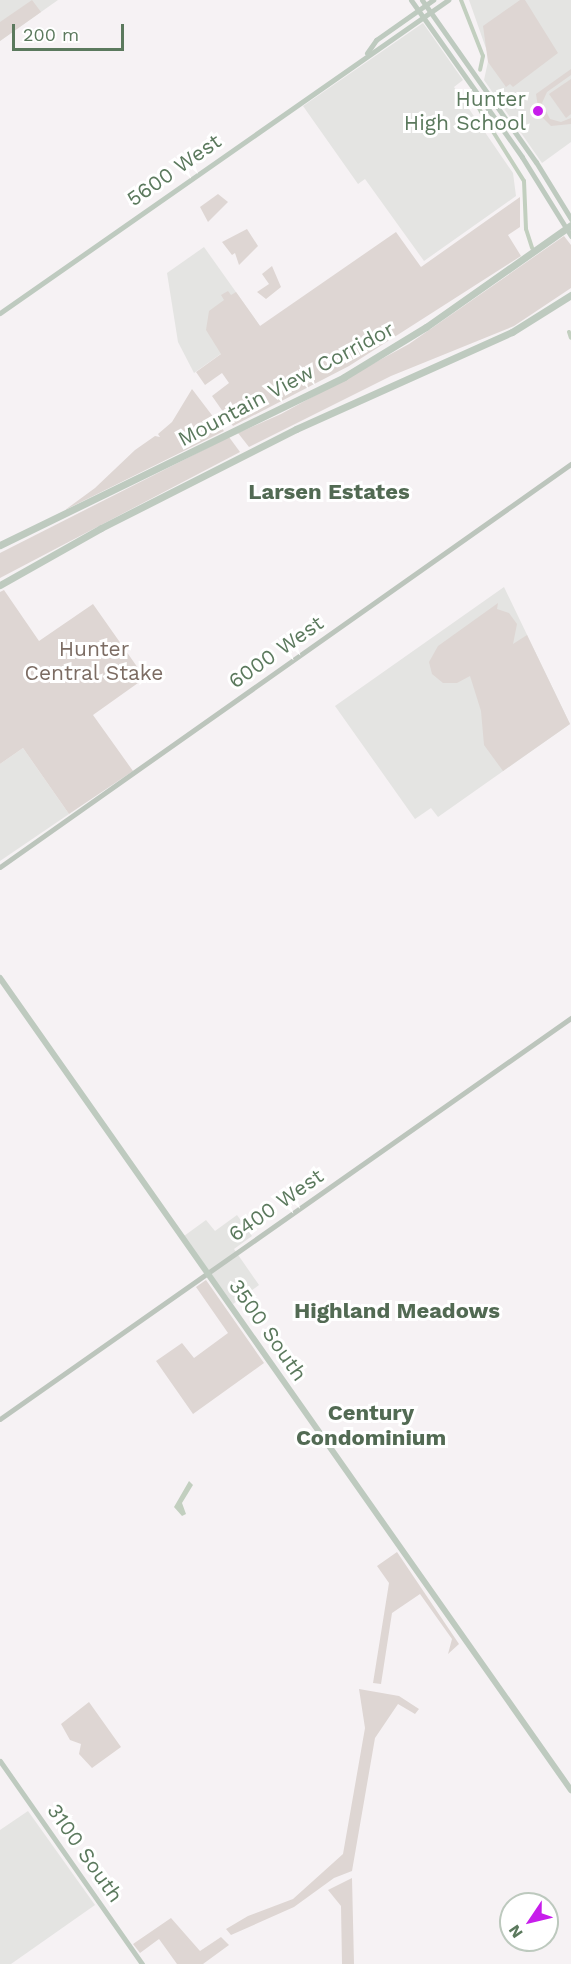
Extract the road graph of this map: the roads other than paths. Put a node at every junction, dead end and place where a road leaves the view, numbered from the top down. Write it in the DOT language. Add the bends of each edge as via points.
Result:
graph roads {
  1 [pos="411,0"];
  2 [pos="433,0"];
  3 [pos="448,0"];
  4 [pos="424,3"];
  5 [pos="418,10"];
  6 [pos="431,13"];
  7 [pos="424,18"];
  8 [pos="366,54"];
  9 [pos="571,219"];
  10 [pos="569,227"];
  11 [pos="571,236"];
  12 [pos="571,295"];
  13 [pos="0,313"];
  14 [pos="571,464"];
  15 [pos="0,545"];
  16 [pos="0,585"];
  17 [pos="0,867"];
  18 [pos="0,978"];
  19 [pos="571,1018"];
  20 [pos="207,1273"];
  21 [pos="0,1419"];
  22 [pos="0,1761"];
  23 [pos="571,1790"];
  24 [pos="142,1964"];
  1 -- 5 [label="main road"];
  2 -- 4 [label="main road, 5600 West"];
  3 -- 6 [label="main road, 5600 West"];
  4 -- 5 [label="main road, 5600 West"];
  4 -- 6 [label="main road"];
  5 -- 7 [label="main road"];
  5 -- 8 [label="main road, 5600 West" via="376,40"];
  6 -- 7 [label="main road, 5600 West"];
  6 -- 9 [label="main road" via="536,162"];
  7 -- 8 [label="main road, 5600 West"];
  7 -- 10 [label="main road"];
  8 -- 13 [label="main road, 5600 West"];
  10 -- 11 [label="main road"];
  10 -- 15 [label="highway, Mountain View Corridor" via="426,327 344,377"];
  12 -- 16 [label="highway, Mountain View Corridor" via="501,338 296,429 101,528"];
  14 -- 17 [label="street, 6000 West"];
  18 -- 20 [label="main road, 3500 South"];
  19 -- 20 [label="street, 6400 West"];
  20 -- 21 [label="street, 6400 West"];
  20 -- 23 [label="main road, 3500 South"];
  22 -- 24 [label="main road, 3100 South"];
}
